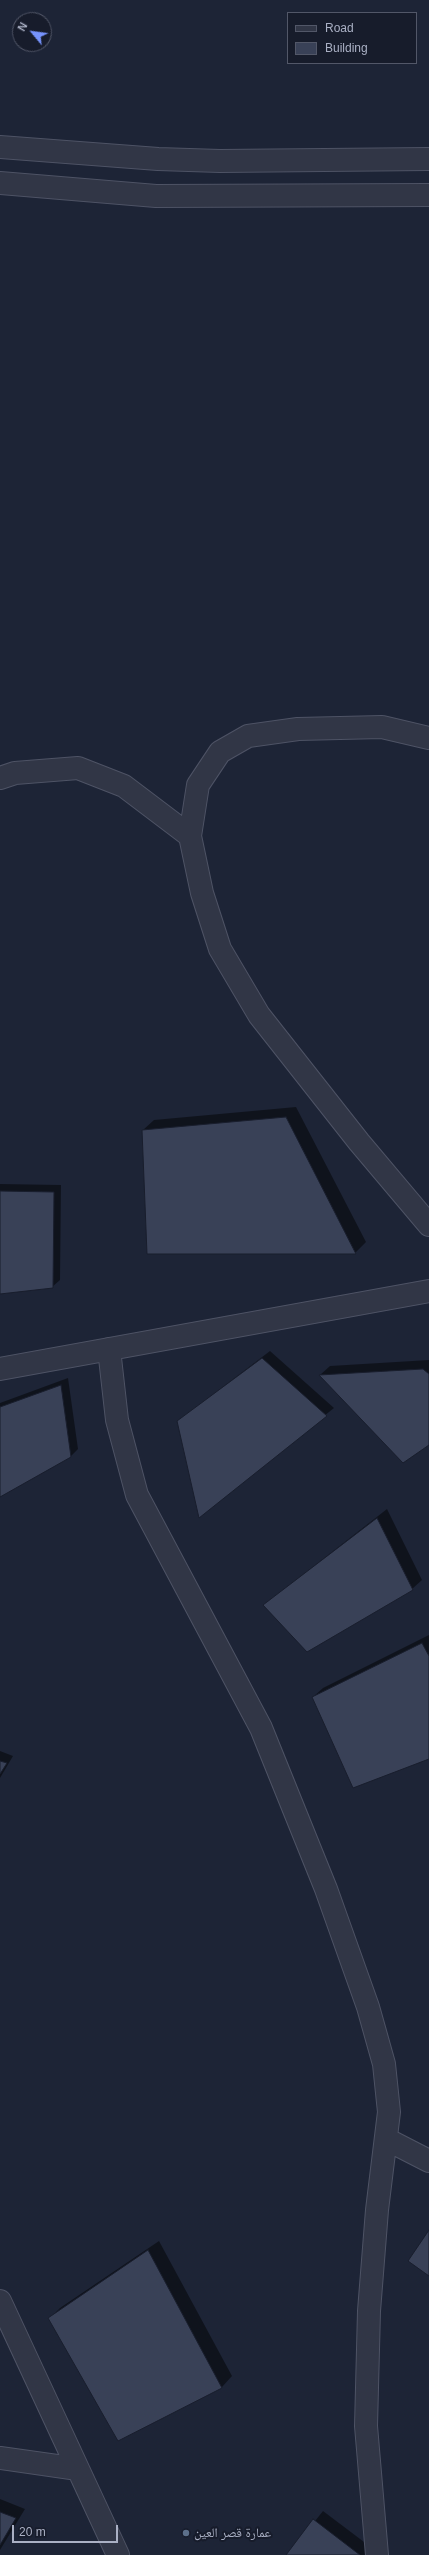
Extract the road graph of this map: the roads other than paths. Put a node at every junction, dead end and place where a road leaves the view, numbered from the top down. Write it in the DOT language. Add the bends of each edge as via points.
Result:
graph roads {
  1 [pos="0,147"];
  2 [pos="429,159"];
  3 [pos="0,183"];
  4 [pos="429,194"];
  5 [pos="429,738"];
  6 [pos="0,778"];
  7 [pos="190,836"];
  8 [pos="429,1225"];
  9 [pos="429,1291"];
  10 [pos="109,1349"];
  11 [pos="0,1369"];
  12 [pos="386,2139"];
  13 [pos="429,2161"];
  14 [pos="0,2301"];
  15 [pos="0,2458"];
  16 [pos="78,2469"];
  17 [pos="118,2555"];
  18 [pos="377,2555"];
  1 -- 2 [label="street" via="196,161"];
  3 -- 4 [label="street" via="156,196"];
  5 -- 7 [label="street" via="382,727 298,729 248,736 220,752 198,785"];
  6 -- 7 [label="street" via="15,773 78,768 124,786"];
  7 -- 8 [label="street" via="202,893 220,949 259,1015 359,1142"];
  9 -- 10 [label="street"];
  10 -- 11 [label="street"];
  10 -- 12 [label="street" via="117,1420 137,1495 261,1728 326,1889 368,2007 384,2064 389,2112"];
  12 -- 13 [label="street"];
  12 -- 18 [label="street" via="370,2311 366,2426"];
  14 -- 16 [label="street"];
  15 -- 16 [label="street"];
  16 -- 17 [label="street"];
}
